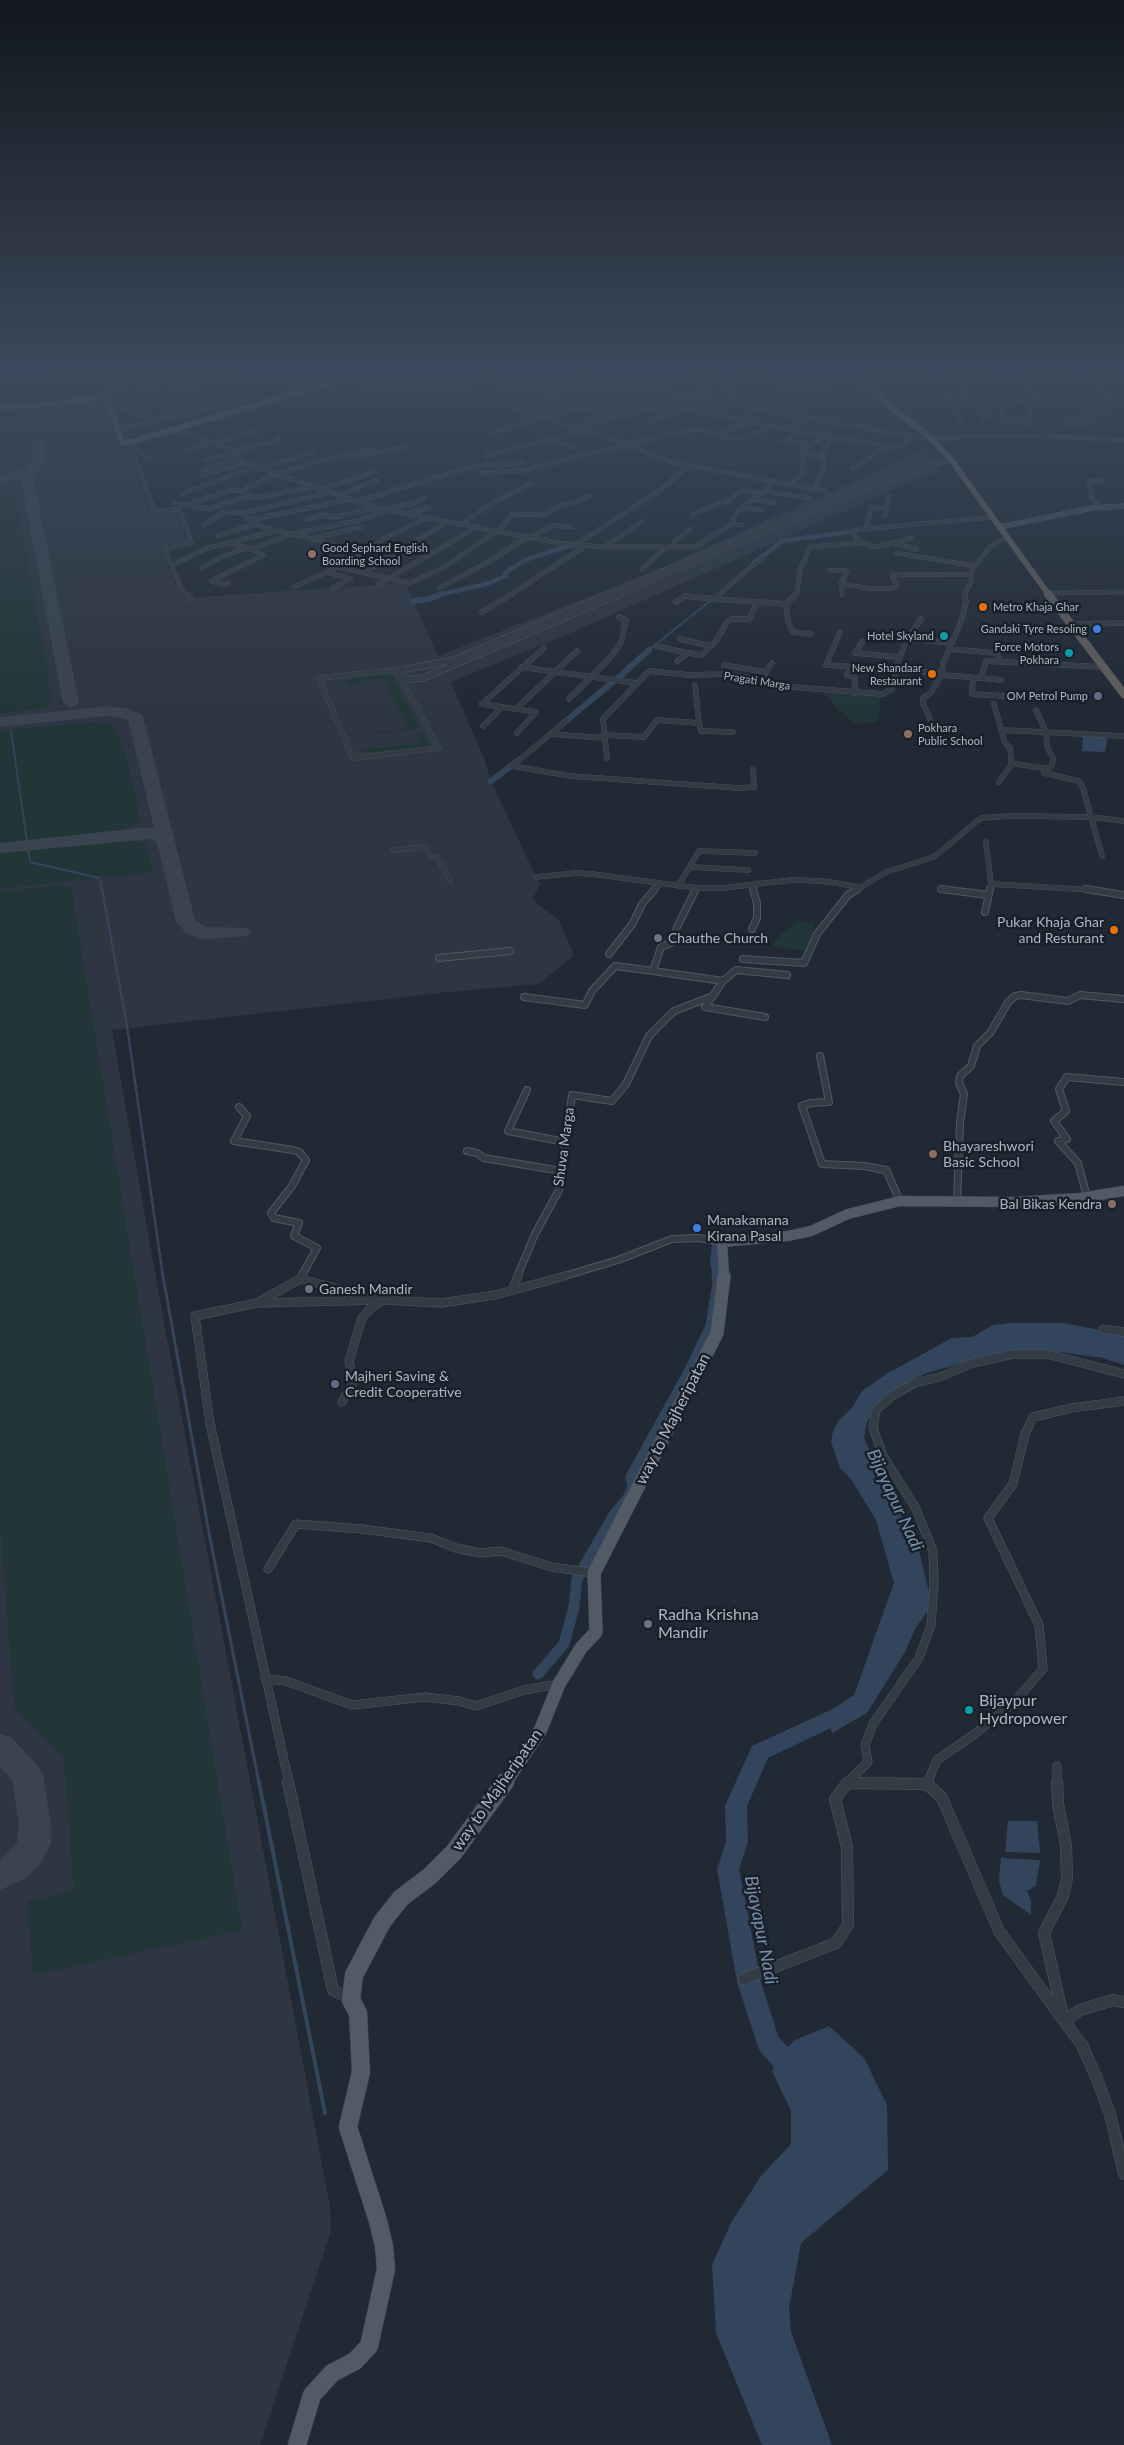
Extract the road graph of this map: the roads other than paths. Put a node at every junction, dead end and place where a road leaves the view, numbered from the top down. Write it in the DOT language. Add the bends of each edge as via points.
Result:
graph roads {
  1 [pos="144,483"];
  2 [pos="213,483"];
  3 [pos="259,483"];
  4 [pos="300,483"];
  5 [pos="339,483"];
  6 [pos="369,483"];
  7 [pos="418,483"];
  8 [pos="668,483"];
  9 [pos="774,483"];
  10 [pos="780,483"];
  11 [pos="790,483"];
  12 [pos="817,483"];
  13 [pos="870,483"];
  14 [pos="881,483"];
  15 [pos="968,483"];
  16 [pos="1089,483"];
  17 [pos="531,484"];
  18 [pos="788,485"];
  19 [pos="311,487"];
  20 [pos="814,489"];
  21 [pos="318,490"];
  22 [pos="825,491"];
  23 [pos="762,492"];
  24 [pos="327,493"];
  25 [pos="181,494"];
  26 [pos="784,494"];
  27 [pos="337,496"];
  28 [pos="590,496"];
  29 [pos="890,496"];
  30 [pos="424,498"];
  31 [pos="809,498"];
  32 [pos="752,499"];
  33 [pos="348,500"];
  34 [pos="356,502"];
  35 [pos="173,503"];
  36 [pos="774,503"];
  37 [pos="185,505"];
  38 [pos="215,508"];
  39 [pos="376,508"];
  40 [pos="429,508"];
  41 [pos="742,508"];
  42 [pos="887,508"];
  43 [pos="1105,508"];
  44 [pos="1122,508"];
  45 [pos="387,510"];
  46 [pos="762,510"];
  47 [pos="228,511"];
  48 [pos="244,513"];
  49 [pos="405,514"];
  50 [pos="693,514"];
  51 [pos="886,516"];
  52 [pos="993,517"];
  53 [pos="427,518"];
  54 [pos="307,519"];
  55 [pos="250,520"];
  56 [pos="643,521"];
  57 [pos="446,523"];
  58 [pos="255,524"];
  59 [pos="732,524"];
  60 [pos="204,525"];
  61 [pos="460,525"];
  62 [pos="742,525"];
  63 [pos="361,527"];
  64 [pos="572,527"];
  65 [pos="1000,527"];
  66 [pos="475,528"];
  67 [pos="691,529"];
  68 [pos="866,529"];
  69 [pos="276,531"];
  70 [pos="497,532"];
  71 [pos="293,534"];
  72 [pos="218,536"];
  73 [pos="530,537"];
  74 [pos="1006,537"];
  75 [pos="311,538"];
  76 [pos="911,538"];
  77 [pos="860,542"];
  78 [pos="228,543"];
  79 [pos="890,543"];
  80 [pos="575,545"];
  81 [pos="586,546"];
  82 [pos="604,547"];
  83 [pos="666,547"];
  84 [pos="672,547"];
  85 [pos="250,549"];
  86 [pos="917,549"];
  87 [pos="370,550"];
  88 [pos="896,553"];
  89 [pos="763,557"];
  90 [pos="174,564"];
  91 [pos="974,566"];
  92 [pos="338,567"];
  93 [pos="201,568"];
  94 [pos="642,568"];
  95 [pos="891,568"];
  96 [pos="830,570"];
  97 [pos="327,572"];
  98 [pos="364,573"];
  99 [pos="971,574"];
  100 [pos="892,575"];
  101 [pos="389,578"];
  102 [pos="228,584"];
  103 [pos="379,584"];
  104 [pos="842,584"];
  105 [pos="294,587"];
  106 [pos="332,588"];
  107 [pos="439,588"];
  108 [pos="1124,592"];
  109 [pos="1048,593"];
  110 [pos="842,595"];
  111 [pos="191,599"];
  112 [pos="714,599"];
  113 [pos="676,602"];
  114 [pos="758,603"];
  115 [pos="786,604"];
  116 [pos="482,612"];
  117 [pos="619,617"];
  118 [pos="921,619"];
  119 [pos="1124,623"];
  120 [pos="1072,624"];
  121 [pos="840,632"];
  122 [pos="811,634"];
  123 [pos="680,639"];
  124 [pos="907,639"];
  125 [pos="862,642"];
  126 [pos="952,643"];
  127 [pos="656,646"];
  128 [pos="711,646"];
  129 [pos="544,648"];
  130 [pos="949,649"];
  131 [pos="577,651"];
  132 [pos="688,653"];
  133 [pos="899,657"];
  134 [pos="677,661"];
  135 [pos="1002,662"];
  136 [pos="772,663"];
  137 [pos="724,665"];
  138 [pos="850,667"];
  139 [pos="1102,667"];
  140 [pos="521,668"];
  141 [pos="896,671"];
  142 [pos="555,672"];
  143 [pos="766,672"];
  144 [pos="399,674"];
  145 [pos="942,674"];
  146 [pos="590,677"];
  147 [pos="422,678"];
  148 [pos="973,678"];
  149 [pos="981,678"];
  150 [pos="1001,680"];
  151 [pos="762,681"];
  152 [pos="636,683"];
  153 [pos="695,685"];
  154 [pos="408,691"];
  155 [pos="855,693"];
  156 [pos="1124,694"];
  157 [pos="1004,696"];
  158 [pos="569,699"];
  159 [pos="994,704"];
  160 [pos="502,707"];
  161 [pos="516,709"];
  162 [pos="1036,710"];
  163 [pos="568,720"];
  164 [pos="930,721"];
  165 [pos="699,723"];
  166 [pos="482,726"];
  167 [pos="1002,730"];
  168 [pos="733,732"];
  169 [pos="1046,732"];
  170 [pos="517,733"];
  171 [pos="551,734"];
  172 [pos="604,736"];
  173 [pos="1124,736"];
  174 [pos="607,758"];
  175 [pos="1012,763"];
  176 [pos="753,768"];
  177 [pos="1048,769"];
  178 [pos="999,782"];
  179 [pos="1090,817"];
  180 [pos="1124,820"];
  181 [pos="986,842"];
  182 [pos="393,850"];
  183 [pos="755,853"];
  184 [pos="1102,856"];
  185 [pos="691,867"];
  186 [pos="748,870"];
  187 [pos="536,877"];
  188 [pos="450,881"];
  189 [pos="661,883"];
  190 [pos="991,884"];
  191 [pos="678,886"];
  192 [pos="752,886"];
  193 [pos="860,887"];
  194 [pos="697,888"];
  195 [pos="940,889"];
  196 [pos="988,895"];
  197 [pos="1124,895"];
  198 [pos="985,912"];
  199 [pos="752,929"];
  200 [pos="510,951"];
  201 [pos="609,954"];
  202 [pos="440,958"];
  203 [pos="743,959"];
  204 [pos="653,971"];
  205 [pos="788,975"];
  206 [pos="723,981"];
  207 [pos="713,996"];
  208 [pos="524,997"];
  209 [pos="1124,999"];
  210 [pos="765,1017"];
  211 [pos="820,1056"];
  212 [pos="1124,1082"];
  213 [pos="527,1090"];
  214 [pos="238,1107"];
  215 [pos="565,1142"];
  216 [pos="467,1151"];
  217 [pos="561,1171"];
  218 [pos="1124,1191"];
  219 [pos="1087,1196"];
  220 [pos="900,1201"];
  221 [pos="957,1201"];
  222 [pos="722,1242"];
  223 [pos="300,1279"];
  224 [pos="512,1290"];
  225 [pos="384,1300"];
  226 [pos="257,1303"];
  227 [pos="1103,1329"];
  228 [pos="1124,1332"];
  229 [pos="1124,1374"];
  230 [pos="1124,1401"];
  231 [pos="342,1402"];
  232 [pos="268,1570"];
  233 [pos="594,1573"];
  234 [pos="265,1679"];
  235 [pos="559,1684"];
  236 [pos="1057,1766"];
  237 [pos="846,1783"];
  238 [pos="927,1784"];
  239 [pos="748,1978"];
  240 [pos="351,2000"];
  241 [pos="1124,2002"];
  242 [pos="1064,2021"];
  243 [pos="1121,2153"];
  244 [pos="1124,2174"];
  245 [pos="298,2445"];
  1 -- 111 [label="street" via="153,509 178,509 192,543 165,549 181,588"];
  2 -- 25 [label="street"];
  3 -- 37 [label="street" via="242,491 232,490"];
  4 -- 19 [label="street"];
  5 -- 21 [label="street"];
  6 -- 27 [label="street"];
  7 -- 34 [label="street"];
  8 -- 80 [label="street"];
  9 -- 23 [label="street"];
  10 -- 18 [label="street"];
  11 -- 18 [label="street"];
  12 -- 20 [label="street"];
  13 -- 144 [label="street" via="454,660 402,670"];
  14 -- 147 [label="street"];
  15 -- 52 [label="highway"];
  16 -- 43 [label="street" via="1092,499"];
  17 -- 61 [label="street" via="499,499"];
  18 -- 20 [label="street"];
  18 -- 26 [label="street" via="790,488"];
  19 -- 21 [label="street"];
  19 -- 38 [label="street" via="256,498 249,496"];
  20 -- 22 [label="street"];
  21 -- 24 [label="street"];
  23 -- 26 [label="street"];
  23 -- 32 [label="street"];
  23 -- 50 [label="street" via="742,491 729,500"];
  24 -- 27 [label="street"];
  24 -- 48 [label="street"];
  26 -- 31 [label="street"];
  27 -- 33 [label="street"];
  28 -- 70 [label="street" via="544,515 512,514"];
  29 -- 42 [label="street"];
  30 -- 45 [label="street"];
  32 -- 36 [label="street"];
  32 -- 41 [label="street"];
  33 -- 34 [label="street"];
  33 -- 55 [label="street"];
  34 -- 39 [label="street"];
  35 -- 37 [label="street"];
  37 -- 38 [label="street"];
  38 -- 47 [label="street"];
  39 -- 45 [label="street"];
  39 -- 54 [label="street"];
  40 -- 49 [label="street"];
  41 -- 46 [label="street"];
  41 -- 59 [label="street" via="734,516"];
  42 -- 51 [label="street"];
  42 -- 68 [label="street" via="871,508"];
  43 -- 44 [label="main road"];
  43 -- 65 [label="main road"];
  45 -- 49 [label="street"];
  45 -- 71 [label="street" via="360,520"];
  47 -- 48 [label="street"];
  47 -- 60 [label="street"];
  48 -- 55 [label="street"];
  49 -- 53 [label="street"];
  52 -- 65 [label="highway"];
  52 -- 68 [label="street"];
  53 -- 57 [label="street"];
  53 -- 87 [label="street" via="383,539"];
  55 -- 58 [label="street"];
  56 -- 82 [label="street"];
  57 -- 61 [label="street"];
  57 -- 98 [label="street"];
  58 -- 69 [label="street"];
  58 -- 72 [label="street"];
  59 -- 62 [label="street"];
  59 -- 84 [label="street" via="696,547"];
  61 -- 66 [label="street"];
  63 -- 75 [label="street"];
  64 -- 73 [label="street" via="554,525"];
  65 -- 74 [label="highway"];
  66 -- 70 [label="street"];
  66 -- 101 [label="street"];
  67 -- 84 [label="street" via="674,541"];
  68 -- 77 [label="street" via="852,531"];
  69 -- 71 [label="street"];
  69 -- 78 [label="street"];
  70 -- 73 [label="street"];
  70 -- 101 [label="street" via="422,579 410,583"];
  71 -- 75 [label="street"];
  71 -- 85 [label="street"];
  73 -- 80 [label="street"];
  73 -- 107 [label="street"];
  74 -- 91 [label="street" via="991,546"];
  74 -- 109 [label="highway"];
  75 -- 87 [label="street"];
  76 -- 79 [label="street"];
  77 -- 79 [label="street" via="872,547"];
  77 -- 115 [label="street" via="810,547 800,570 797,594"];
  78 -- 85 [label="street"];
  78 -- 90 [label="street" via="208,548"];
  79 -- 86 [label="street"];
  80 -- 81 [label="street"];
  81 -- 82 [label="street"];
  81 -- 116 [label="street"];
  82 -- 83 [label="street"];
  83 -- 84 [label="street"];
  83 -- 94 [label="street"];
  85 -- 93 [label="street" via="219,558"];
  85 -- 102 [label="street" via="264,555 211,581"];
  87 -- 92 [label="street"];
  88 -- 91 [label="street"];
  89 -- 112 [label="street"];
  91 -- 99 [label="street"];
  92 -- 97 [label="street"];
  92 -- 98 [label="street"];
  95 -- 100 [label="street"];
  96 -- 104 [label="street" via="848,571"];
  97 -- 105 [label="street"];
  97 -- 106 [label="street" via="350,579"];
  98 -- 101 [label="street"];
  99 -- 100 [label="street"];
  99 -- 126 [label="street" via="961,622"];
  100 -- 104 [label="street" via="897,586 894,589"];
  101 -- 103 [label="street"];
  104 -- 110 [label="street"];
  108 -- 109 [label="street"];
  109 -- 120 [label="highway"];
  112 -- 113 [label="street" via="685,596"];
  112 -- 114 [label="street"];
  114 -- 115 [label="street"];
  114 -- 128 [label="street" via="749,619 727,622"];
  115 -- 122 [label="street" via="793,632"];
  117 -- 146 [label="street" via="626,620 621,642"];
  118 -- 124 [label="street, Pragati Marga"];
  119 -- 120 [label="street"];
  120 -- 139 [label="highway"];
  121 -- 138 [label="street" via="825,664"];
  123 -- 128 [label="street"];
  124 -- 126 [label="street"];
  124 -- 133 [label="street, Pragati Marga"];
  125 -- 133 [label="street" via="855,653"];
  126 -- 130 [label="street"];
  127 -- 132 [label="street"];
  128 -- 132 [label="street" via="700,655"];
  129 -- 140 [label="street"];
  130 -- 135 [label="street" via="996,653"];
  130 -- 145 [label="street"];
  131 -- 142 [label="street"];
  132 -- 134 [label="street"];
  133 -- 141 [label="street, Pragati Marga"];
  135 -- 139 [label="street"];
  135 -- 149 [label="street" via="986,661"];
  136 -- 143 [label="street"];
  137 -- 143 [label="street"];
  138 -- 141 [label="street"];
  138 -- 155 [label="street" via="847,675 855,677"];
  139 -- 156 [label="highway"];
  140 -- 142 [label="street"];
  140 -- 160 [label="street" via="482,704"];
  141 -- 145 [label="street"];
  141 -- 155 [label="street, Pragati Marga" via="889,692"];
  142 -- 146 [label="street"];
  142 -- 161 [label="street"];
  143 -- 151 [label="street"];
  144 -- 147 [label="street" via="411,680"];
  144 -- 154 [label="street"];
  144 -- 154 [label="street" via="319,678 353,758 438,748"];
  145 -- 148 [label="street"];
  145 -- 164 [label="street" via="934,689 923,698"];
  146 -- 152 [label="street"];
  146 -- 158 [label="street"];
  147 -- 154 [label="street"];
  148 -- 149 [label="street"];
  148 -- 157 [label="street" via="972,694"];
  149 -- 150 [label="street"];
  151 -- 152 [label="street, Pragati Marga" via="730,674 649,671"];
  151 -- 155 [label="street, Pragati Marga"];
  152 -- 172 [label="street, Pragati Marga" via="603,719"];
  153 -- 165 [label="street"];
  159 -- 167 [label="street"];
  160 -- 161 [label="street"];
  160 -- 166 [label="street"];
  161 -- 170 [label="street" via="536,713"];
  162 -- 169 [label="street"];
  163 -- 171 [label="street"];
  165 -- 168 [label="street" via="701,731"];
  165 -- 172 [label="street" via="657,720 644,737"];
  167 -- 169 [label="street"];
  167 -- 175 [label="street"];
  169 -- 173 [label="street"];
  169 -- 177 [label="street" via="1046,747 1053,758"];
  171 -- 172 [label="street" via="587,738"];
  171 -- 176 [label="street" via="512,766 570,776 738,788 754,787"];
  172 -- 174 [label="street, Pragati Marga"];
  175 -- 177 [label="street"];
  175 -- 178 [label="street"];
  177 -- 179 [label="street" via="1045,775 1079,781"];
  179 -- 180 [label="street"];
  179 -- 184 [label="street"];
  179 -- 193 [label="street" via="981,818 934,857 886,872"];
  181 -- 190 [label="street"];
  182 -- 188 [label="street" via="426,846"];
  183 -- 185 [label="street" via="699,851"];
  185 -- 186 [label="street"];
  185 -- 191 [label="street"];
  187 -- 189 [label="street" via="577,873"];
  189 -- 191 [label="street"];
  189 -- 201 [label="street" via="642,904 633,923"];
  190 -- 196 [label="street"];
  190 -- 197 [label="street" via="1085,889"];
  191 -- 194 [label="street"];
  192 -- 193 [label="street" via="792,880"];
  192 -- 194 [label="street"];
  192 -- 199 [label="street" via="757,903 757,918"];
  193 -- 203 [label="street" via="848,895 824,923 804,963"];
  194 -- 204 [label="street" via="673,942 661,947"];
  195 -- 196 [label="street"];
  196 -- 198 [label="street"];
  200 -- 202 [label="street"];
  204 -- 206 [label="street"];
  204 -- 208 [label="street" via="615,966 592,991 585,1005"];
  205 -- 206 [label="street" via="736,970"];
  206 -- 207 [label="street"];
  207 -- 210 [label="street" via="705,1007"];
  207 -- 215 [label="street, Shuva Marga" via="674,1011 649,1036 626,1084 612,1101 572,1095"];
  209 -- 221 [label="street" via="1080,995 1068,1001 1021,995 1009,1001 990,1033 976,1046 971,1066 960,1076 964,1094"];
  211 -- 220 [label="street" via="829,1102 802,1106 822,1164 886,1170"];
  212 -- 219 [label="street" via="1066,1077 1059,1089 1066,1111 1054,1122 1067,1139 1058,1141 1078,1163"];
  213 -- 215 [label="street" via="508,1131"];
  214 -- 223 [label="street" via="247,1116 234,1142 293,1150 306,1160 292,1186 271,1212 274,1218 299,1223 294,1236 317,1248"];
  215 -- 217 [label="street, Shuva Marga"];
  216 -- 217 [label="street" via="484,1158"];
  217 -- 224 [label="street, Shuva Marga" via="560,1190 535,1234"];
  218 -- 219 [label="main road"];
  219 -- 221 [label="main road" via="1014,1202"];
  220 -- 221 [label="main road"];
  220 -- 222 [label="main road" via="848,1214 811,1231"];
  222 -- 224 [label="street" via="699,1238 672,1239 618,1260"];
  222 -- 233 [label="main road, way to Majheripatan" via="724,1286 717,1333"];
  223 -- 225 [label="street"];
  223 -- 226 [label="street"];
  224 -- 225 [label="street" via="441,1303"];
  225 -- 226 [label="street"];
  225 -- 231 [label="street" via="362,1318 349,1361 354,1383"];
  226 -- 234 [label="street" via="195,1318 210,1423"];
  227 -- 228 [label="street"];
  229 -- 237 [label="street" via="1047,1354 1013,1354 972,1363 944,1376 915,1383 892,1395 876,1410 873,1428 882,1456 915,1507 933,1551 931,1625 919,1658 873,1724 865,1745 868,1762"];
  230 -- 238 [label="street" via="1032,1417 1013,1484 988,1518 1039,1625 1043,1669 1015,1701 937,1760"];
  232 -- 233 [label="street" via="296,1524 431,1538 456,1548 480,1553 500,1551 552,1567"];
  233 -- 235 [label="main road, way to Majheripatan" via="596,1632 581,1648"];
  234 -- 235 [label="street" via="286,1681 352,1705 425,1697 476,1706 524,1690"];
  234 -- 240 [label="street" via="332,1990"];
  235 -- 240 [label="main road, way to Majheripatan" via="540,1731 493,1800 454,1852 401,1898 382,1922 354,1975"];
  236 -- 242 [label="street" via="1067,1878 1044,1933"];
  237 -- 238 [label="street"];
  237 -- 239 [label="street" via="835,1799 847,1848 848,1925 836,1943"];
  238 -- 242 [label="street" via="942,1798 999,1931"];
  240 -- 245 [label="main road, way to Majheripatan" via="358,2013 361,2072 348,2127 378,2221 386,2269 369,2346 355,2361 332,2373 312,2396"];
  241 -- 242 [label="street" via="1112,2000 1080,2010"];
  242 -- 243 [label="street" via="1082,2045 1097,2078"];
  243 -- 244 [label="street"];
}
